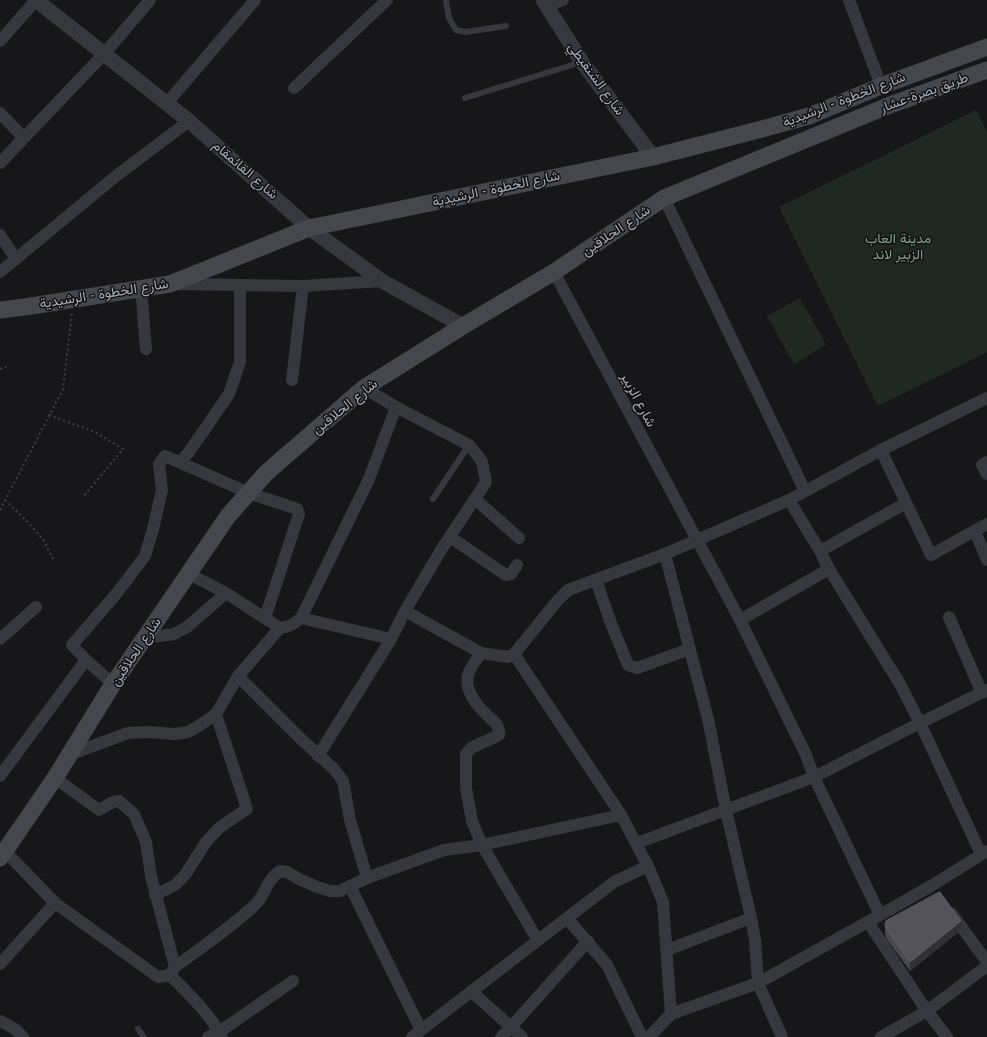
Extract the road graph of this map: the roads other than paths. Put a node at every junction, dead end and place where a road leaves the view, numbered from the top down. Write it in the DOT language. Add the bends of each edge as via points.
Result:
graph roads {
  1 [pos="36,0"];
  2 [pos="150,0"];
  3 [pos="255,0"];
  4 [pos="387,0"];
  5 [pos="446,0"];
  6 [pos="563,0"];
  7 [pos="851,1"];
  8 [pos="545,3"];
  9 [pos="506,26"];
  10 [pos="0,41"];
  11 [pos="987,46"];
  12 [pos="104,54"];
  13 [pos="582,62"];
  14 [pos="987,70"];
  15 [pos="881,86"];
  16 [pos="294,88"];
  17 [pos="465,98"];
  18 [pos="853,98"];
  19 [pos="167,104"];
  20 [pos="0,113"];
  21 [pos="861,116"];
  22 [pos="189,121"];
  23 [pos="24,138"];
  24 [pos="653,157"];
  25 [pos="0,163"];
  26 [pos="664,198"];
  27 [pos="309,228"];
  28 [pos="0,235"];
  29 [pos="16,259"];
  30 [pos="0,272"];
  31 [pos="554,272"];
  32 [pos="382,281"];
  33 [pos="170,284"];
  34 [pos="240,285"];
  35 [pos="303,286"];
  36 [pos="141,288"];
  37 [pos="0,310"];
  38 [pos="463,326"];
  39 [pos="146,349"];
  40 [pos="292,380"];
  41 [pos="364,388"];
  42 [pos="987,398"];
  43 [pos="396,407"];
  44 [pos="468,445"];
  45 [pos="881,450"];
  46 [pos="180,462"];
  47 [pos="987,462"];
  48 [pos="987,474"];
  49 [pos="805,491"];
  50 [pos="249,493"];
  51 [pos="433,499"];
  52 [pos="475,499"];
  53 [pos="789,500"];
  54 [pos="906,503"];
  55 [pos="987,524"];
  56 [pos="975,531"];
  57 [pos="450,537"];
  58 [pos="519,538"];
  59 [pos="697,541"];
  60 [pos="820,551"];
  61 [pos="666,554"];
  62 [pos="987,560"];
  63 [pos="517,565"];
  64 [pos="828,569"];
  65 [pos="189,574"];
  66 [pos="596,580"];
  67 [pos="226,593"];
  68 [pos="36,607"];
  69 [pos="405,611"];
  70 [pos="948,617"];
  71 [pos="265,618"];
  72 [pos="301,618"];
  73 [pos="740,620"];
  74 [pos="280,628"];
  75 [pos="145,638"];
  76 [pos="0,639"];
  77 [pos="391,639"];
  78 [pos="690,649"];
  79 [pos="481,653"];
  80 [pos="514,654"];
  81 [pos="86,660"];
  82 [pos="238,676"];
  83 [pos="114,684"];
  84 [pos="984,691"];
  85 [pos="216,714"];
  86 [pos="920,723"];
  87 [pos="71,754"];
  88 [pos="318,756"];
  89 [pos="0,776"];
  90 [pos="814,777"];
  91 [pos="55,778"];
  92 [pos="726,810"];
  93 [pos="621,815"];
  94 [pos="637,843"];
  95 [pos="482,845"];
  96 [pos="984,852"];
  97 [pos="2,855"];
  98 [pos="648,866"];
  99 [pos="367,878"];
  100 [pos="350,886"];
  101 [pos="155,895"];
  102 [pos="55,903"];
  103 [pos="945,905"];
  104 [pos="880,915"];
  105 [pos="567,918"];
  106 [pos="751,918"];
  107 [pos="868,922"];
  108 [pos="537,939"];
  109 [pos="588,941"];
  110 [pos="667,950"];
  111 [pos="987,962"];
  112 [pos="0,964"];
  113 [pos="987,966"];
  114 [pos="173,971"];
  115 [pos="293,981"];
  116 [pos="758,983"];
  117 [pos="470,991"];
  118 [pos="927,1010"];
  119 [pos="671,1014"];
  120 [pos="0,1020"];
  121 [pos="511,1027"];
  122 [pos="138,1029"];
  123 [pos="417,1034"];
  124 [pos="216,1035"];
  125 [pos="23,1037"];
  126 [pos="144,1037"];
  127 [pos="501,1037"];
  128 [pos="522,1037"];
  129 [pos="642,1037"];
  130 [pos="649,1037"];
  131 [pos="782,1037"];
  132 [pos="881,1037"];
  133 [pos="947,1037"];
  1 -- 10 [label="street"];
  1 -- 12 [label="street, شارع القائمقام"];
  2 -- 12 [label="street"];
  3 -- 19 [label="street"];
  4 -- 16 [label="street"];
  5 -- 9 [label="lane" via="449,18 456,30 466,32"];
  6 -- 8 [label="street"];
  7 -- 15 [label="street"];
  8 -- 13 [label="street, شارع الشنقيطي"];
  11 -- 15 [label="main road, شارع الخطوة - الرشيدية"];
  12 -- 19 [label="street, شارع القائمقام"];
  12 -- 23 [label="street"];
  13 -- 17 [label="lane"];
  13 -- 24 [label="street, شارع الشنقيطي"];
  14 -- 21 [label="main road, طريق بصرة-عشار"];
  15 -- 18 [label="main road, شارع الخطوة - الرشيدية"];
  18 -- 21 [label="main road"];
  18 -- 24 [label="main road, شارع الخطوة - الرشيدية" via="809,116"];
  19 -- 22 [label="street, شارع القائمقام"];
  20 -- 23 [label="street"];
  21 -- 26 [label="main road, شارع الحلاقين"];
  22 -- 27 [label="street, شارع القائمقام"];
  22 -- 29 [label="street" via="116,176"];
  23 -- 25 [label="street"];
  24 -- 27 [label="main road, شارع الخطوة - الرشيدية"];
  26 -- 31 [label="main road, شارع الحلاقين"];
  26 -- 49 [label="street"];
  27 -- 32 [label="street, شارع القائمقام"];
  27 -- 33 [label="main road, شارع الخطوة - الرشيدية"];
  28 -- 29 [label="street"];
  29 -- 30 [label="street"];
  31 -- 38 [label="main road, شارع الحلاقين"];
  31 -- 59 [label="street, شارع الزبير"];
  32 -- 35 [label="street"];
  32 -- 38 [label="street, شارع القائمقام"];
  33 -- 34 [label="street"];
  33 -- 36 [label="main road, شارع الخطوة - الرشيدية"];
  34 -- 35 [label="street"];
  34 -- 46 [label="street" via="240,362 229,394"];
  35 -- 40 [label="street"];
  36 -- 37 [label="main road, شارع الخطوة - الرشيدية"];
  36 -- 39 [label="street"];
  38 -- 41 [label="main road, شارع الحلاقين"];
  41 -- 43 [label="street"];
  41 -- 50 [label="main road, شارع الحلاقين" via="266,473"];
  42 -- 45 [label="street"];
  43 -- 44 [label="street"];
  43 -- 72 [label="street" via="369,479"];
  44 -- 51 [label="lane"];
  44 -- 52 [label="street" via="482,461 486,482"];
  45 -- 49 [label="street"];
  45 -- 54 [label="street"];
  46 -- 50 [label="street"];
  46 -- 81 [label="street" via="165,456 159,464 162,490 144,556 117,593 72,645"];
  47 -- 48 [label="street" via="982,464"];
  49 -- 53 [label="street"];
  50 -- 65 [label="main road, شارع الحلاقين" via="228,516"];
  50 -- 71 [label="street" via="291,506 297,509 299,514"];
  52 -- 57 [label="street"];
  52 -- 58 [label="street"];
  53 -- 59 [label="street"];
  53 -- 60 [label="street"];
  54 -- 56 [label="street" via="931,555"];
  54 -- 60 [label="street"];
  55 -- 56 [label="street"];
  56 -- 62 [label="street"];
  57 -- 63 [label="street" via="506,575 511,574"];
  57 -- 69 [label="street"];
  59 -- 61 [label="street"];
  59 -- 73 [label="street, شارع الزبير"];
  60 -- 64 [label="street"];
  61 -- 66 [label="street"];
  61 -- 78 [label="street"];
  64 -- 73 [label="street"];
  64 -- 86 [label="street" via="900,684"];
  65 -- 67 [label="street"];
  65 -- 75 [label="main road, شارع الحلاقين"];
  66 -- 78 [label="street" via="628,665 637,668"];
  66 -- 80 [label="street" via="568,590"];
  67 -- 71 [label="street"];
  67 -- 75 [label="street" via="187,627 174,634"];
  68 -- 76 [label="street"];
  69 -- 77 [label="street"];
  69 -- 79 [label="street"];
  70 -- 84 [label="street"];
  71 -- 74 [label="street"];
  72 -- 74 [label="street" via="289,627"];
  72 -- 77 [label="street"];
  73 -- 90 [label="street, شارع الزبير" via="806,754"];
  74 -- 82 [label="street"];
  75 -- 83 [label="main road, شارع الحلاقين"];
  77 -- 88 [label="street"];
  78 -- 92 [label="street" via="708,719"];
  79 -- 80 [label="street" via="508,656"];
  79 -- 95 [label="street" via="468,673 471,696 500,729 499,735 471,748 466,754 466,788 472,821"];
  80 -- 93 [label="street"];
  81 -- 83 [label="street"];
  81 -- 89 [label="street"];
  82 -- 85 [label="street"];
  82 -- 88 [label="street"];
  83 -- 87 [label="main road, شارع الحلاقين"];
  84 -- 86 [label="street"];
  85 -- 87 [label="street" via="188,732 128,733"];
  85 -- 101 [label="street" via="247,809 220,827 206,842 175,886"];
  86 -- 90 [label="street"];
  86 -- 96 [label="street"];
  87 -- 91 [label="main road, شارع الحلاقين"];
  88 -- 99 [label="street" via="334,769 342,781"];
  90 -- 92 [label="street"];
  90 -- 104 [label="street, شارع الزبير"];
  91 -- 97 [label="main road, شارع الحلاقين"];
  91 -- 101 [label="street" via="100,810 113,801 119,801 134,814 146,842"];
  92 -- 94 [label="street"];
  92 -- 106 [label="street"];
  93 -- 94 [label="street"];
  93 -- 95 [label="street"];
  94 -- 98 [label="street"];
  95 -- 99 [label="street" via="444,850"];
  95 -- 108 [label="street"];
  96 -- 104 [label="street" via="933,889"];
  97 -- 102 [label="street"];
  98 -- 105 [label="street" via="614,882"];
  98 -- 110 [label="street" via="663,902"];
  99 -- 100 [label="street"];
  100 -- 114 [label="street" via="340,891 330,891 280,871 273,876 257,903"];
  100 -- 123 [label="street"];
  101 -- 114 [label="street"];
  102 -- 112 [label="street"];
  102 -- 114 [label="street" via="158,976"];
  103 -- 111 [label="street"];
  104 -- 107 [label="street"];
  105 -- 108 [label="street"];
  105 -- 109 [label="street"];
  106 -- 110 [label="street"];
  106 -- 116 [label="street"];
  107 -- 116 [label="street"];
  107 -- 118 [label="street"];
  108 -- 117 [label="street"];
  109 -- 121 [label="street"];
  109 -- 129 [label="street" via="607,965"];
  110 -- 119 [label="street"];
  113 -- 118 [label="street"];
  114 -- 124 [label="street" via="210,1018"];
  115 -- 124 [label="street"];
  116 -- 119 [label="street"];
  116 -- 131 [label="street"];
  117 -- 121 [label="street"];
  117 -- 123 [label="street"];
  118 -- 132 [label="street"];
  118 -- 133 [label="street"];
  119 -- 130 [label="street"];
  120 -- 125 [label="street"];
  121 -- 127 [label="street"];
  121 -- 128 [label="street"];
  122 -- 126 [label="lane"];
}
